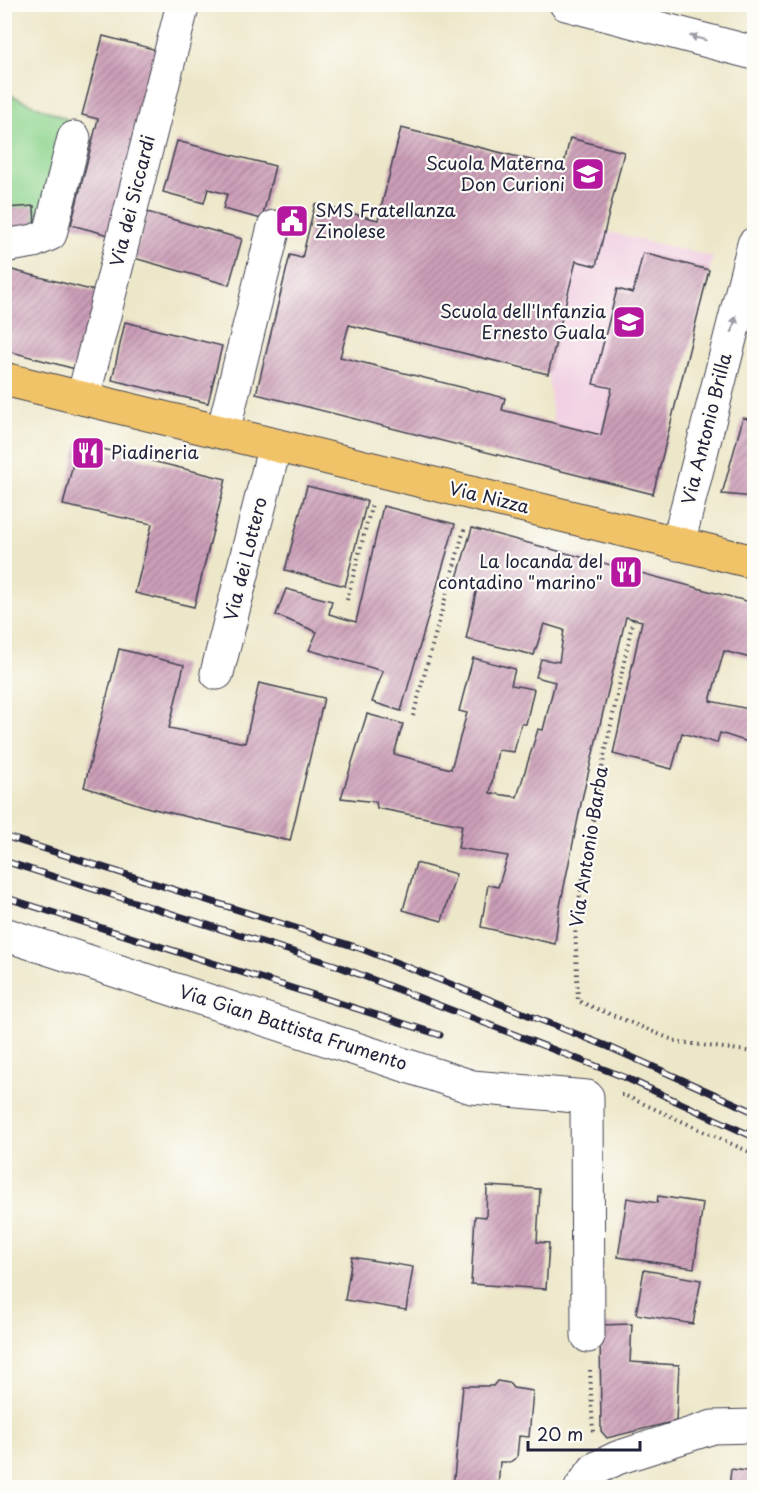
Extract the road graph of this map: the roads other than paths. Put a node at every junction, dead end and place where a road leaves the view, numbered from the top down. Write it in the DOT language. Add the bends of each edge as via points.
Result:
graph roads {
  1 [pos="183,4"];
  2 [pos="566,4"];
  3 [pos="754,53"];
  4 [pos="74,138"];
  5 [pos="274,227"];
  6 [pos="754,244"];
  7 [pos="4,246"];
  8 [pos="4,379"];
  9 [pos="83,398"];
  10 [pos="223,432"];
  11 [pos="275,445"];
  12 [pos="678,544"];
  13 [pos="754,562"];
  14 [pos="217,673"];
  15 [pos="4,934"];
  16 [pos="588,1336"];
  17 [pos="754,1426"];
  18 [pos="588,1478"];
  1 -- 9 [label="street, Via dei Siccardi"];
  3 -- 2 [label="street, one-way"];
  4 -- 7 [label="street" via="50,234"];
  5 -- 10 [label="street"];
  12 -- 6 [label="street, Via Antonio Brilla, one-way"];
  8 -- 9 [label="main road, Via Nizza"];
  9 -- 10 [label="main road, Via Nizza"];
  10 -- 11 [label="main road, Via Nizza"];
  11 -- 12 [label="main road, Via Nizza"];
  11 -- 14 [label="street, Via dei Lottero"];
  12 -- 13 [label="main road, Via Nizza"];
  15 -- 16 [label="street, Via Gian Battista Frumento" via="472,1087 587,1096"];
  17 -- 18 [label="street" via="713,1427 617,1458"];
}
